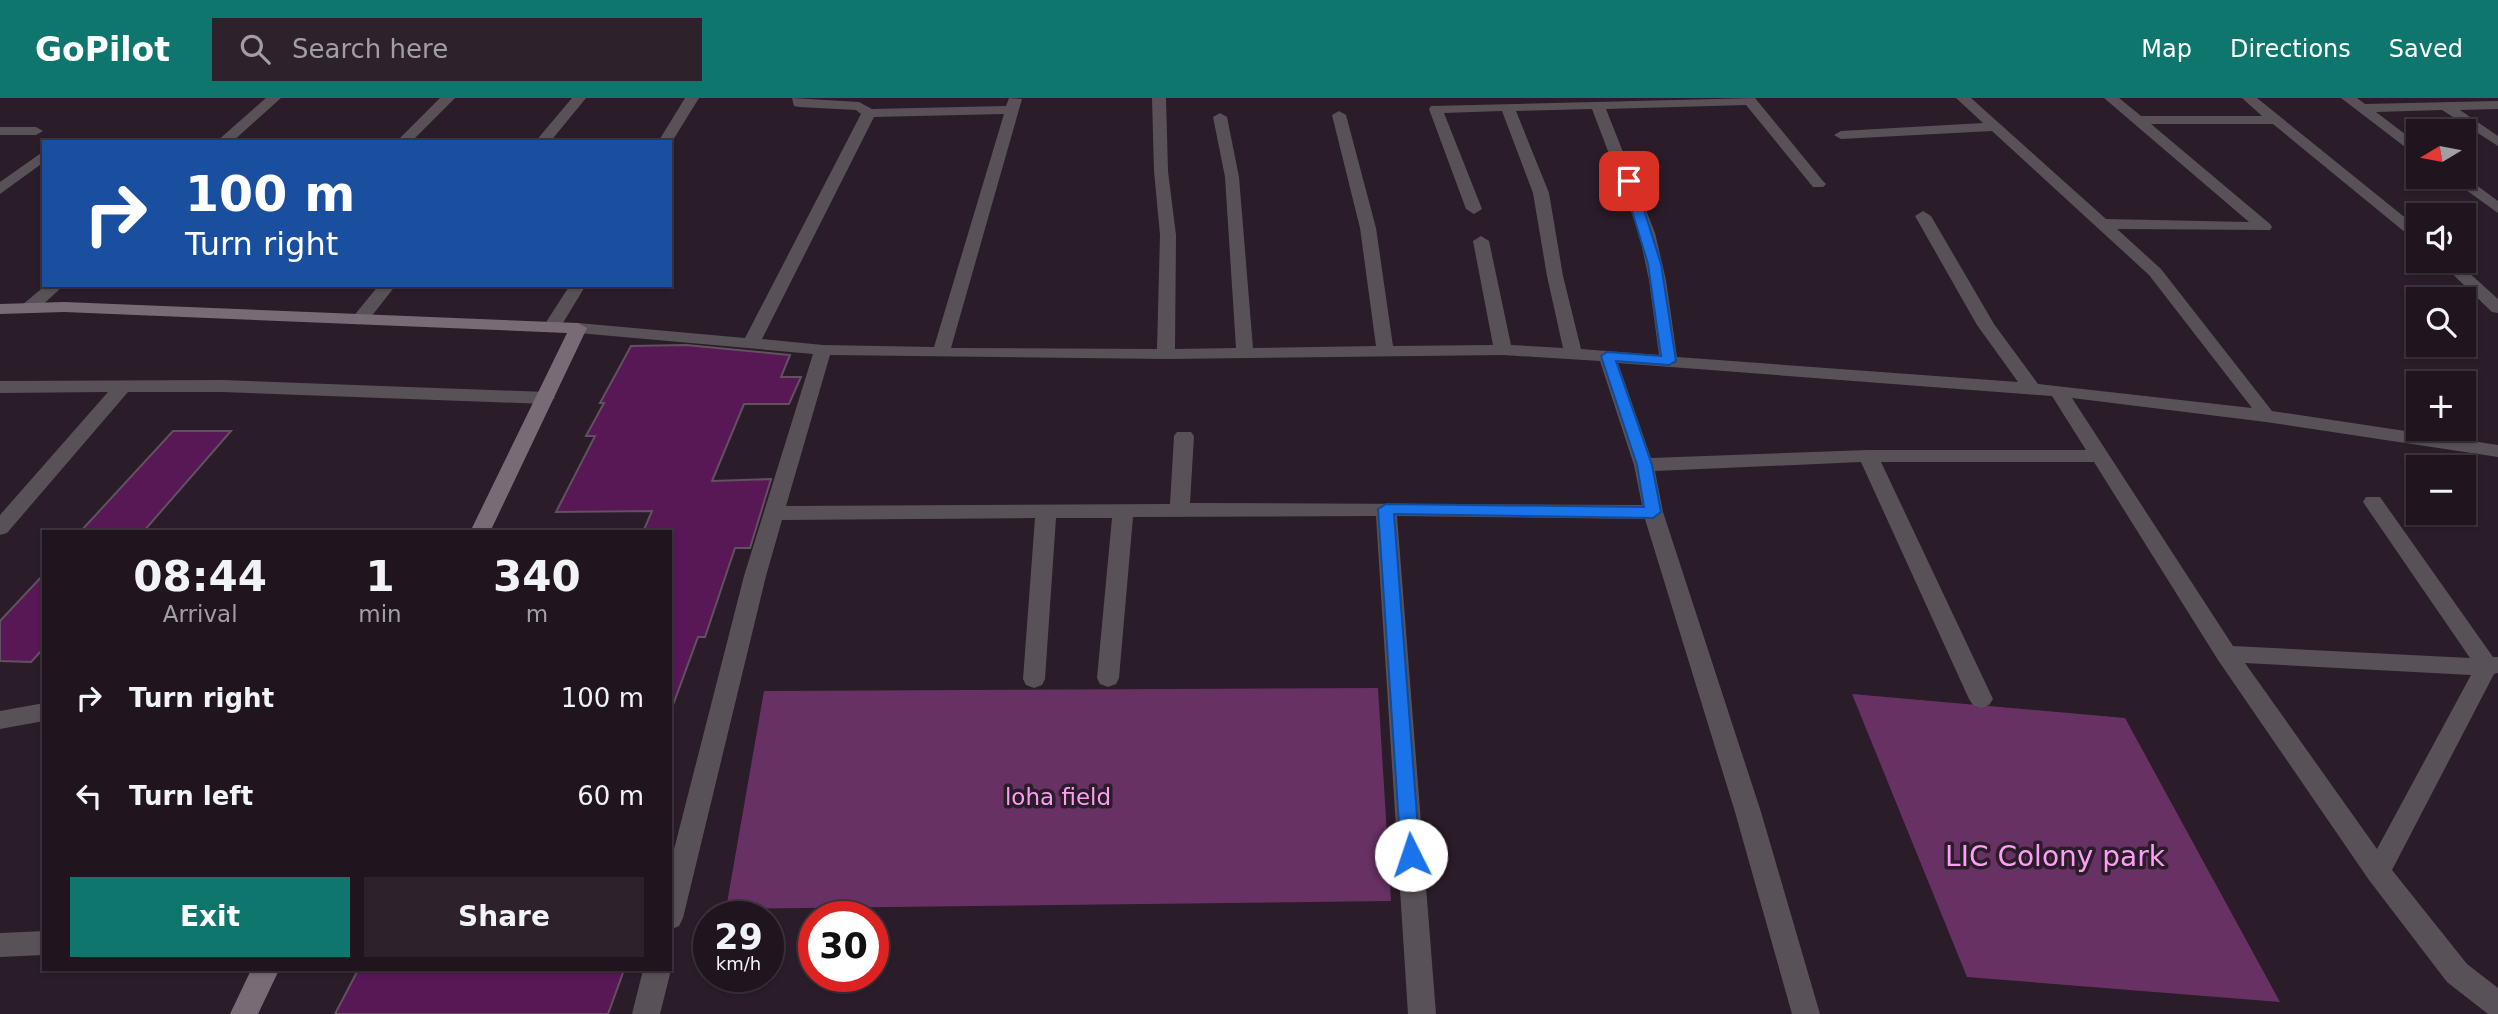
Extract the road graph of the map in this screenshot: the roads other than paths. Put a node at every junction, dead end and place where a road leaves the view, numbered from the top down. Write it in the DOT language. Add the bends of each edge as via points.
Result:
graph roads {
  1 [pos="274,98"];
  2 [pos="448,98"];
  3 [pos="579,98"];
  4 [pos="692,98"];
  5 [pos="799,98"];
  6 [pos="1159,98"];
  7 [pos="1963,98"];
  8 [pos="2111,98"];
  9 [pos="2249,98"];
  10 [pos="2348,98"];
  11 [pos="2433,98"];
  12 [pos="1749,99"];
  13 [pos="1470,103"];
  14 [pos="1013,104"];
  15 [pos="2498,104"];
  16 [pos="1507,107"];
  17 [pos="1598,107"];
  18 [pos="2446,107"];
  19 [pos="2362,108"];
  20 [pos="869,113"];
  21 [pos="1339,115"];
  22 [pos="1220,117"];
  23 [pos="2135,120"];
  24 [pos="2278,120"];
  25 [pos="1995,127"];
  26 [pos="0,131"];
  27 [pos="1841,135"];
  28 [pos="225,140"];
  29 [pos="405,140"];
  30 [pos="544,140"];
  31 [pos="666,140"];
  32 [pos="2406,141"];
  33 [pos="2498,142"];
  34 [pos="42,143"];
  35 [pos="42,157"];
  36 [pos="42,170"];
  37 [pos="1818,184"];
  38 [pos="0,189"];
  39 [pos="2472,189"];
  40 [pos="0,201"];
  41 [pos="2498,208"];
  42 [pos="1474,209"];
  43 [pos="1923,216"];
  44 [pos="2102,224"];
  45 [pos="2406,225"];
  46 [pos="1481,241"];
  47 [pos="2460,273"];
  48 [pos="53,287"];
  49 [pos="386,287"];
  50 [pos="577,287"];
  51 [pos="2498,308"];
  52 [pos="0,309"];
  53 [pos="28,309"];
  54 [pos="361,318"];
  55 [pos="552,327"];
  56 [pos="578,328"];
  57 [pos="751,343"];
  58 [pos="823,350"];
  59 [pos="1503,350"];
  60 [pos="1385,351"];
  61 [pos="941,353"];
  62 [pos="1245,353"];
  63 [pos="1166,354"];
  64 [pos="1573,354"];
  65 [pos="1607,356"];
  66 [pos="1669,361"];
  67 [pos="0,387"];
  68 [pos="122,388"];
  69 [pos="2032,389"];
  70 [pos="2058,391"];
  71 [pos="546,398"];
  72 [pos="2266,416"];
  73 [pos="1184,436"];
  74 [pos="2498,451"];
  75 [pos="1868,456"];
  76 [pos="2100,456"];
  77 [pos="1644,465"];
  78 [pos="2373,502"];
  79 [pos="1386,509"];
  80 [pos="1180,511"];
  81 [pos="1123,512"];
  82 [pos="1653,512"];
  83 [pos="773,513"];
  84 [pos="1046,513"];
  85 [pos="0,528"];
  86 [pos="481,530"];
  87 [pos="2226,654"];
  88 [pos="2493,666"];
  89 [pos="1108,678"];
  90 [pos="1034,679"];
  91 [pos="1981,699"];
  92 [pos="42,712"];
  93 [pos="0,720"];
  94 [pos="2378,872"];
  95 [pos="672,910"];
  96 [pos="42,943"];
  97 [pos="0,945"];
  98 [pos="265,971"];
  99 [pos="657,971"];
  100 [pos="2457,973"];
  101 [pos="2498,1005"];
  102 [pos="244,1014"];
  103 [pos="646,1014"];
  104 [pos="1422,1014"];
  105 [pos="1806,1014"];
  106 [pos="2484,1014"];
  1 -- 28 [label="street"];
  2 -- 29 [label="street"];
  3 -- 30 [label="street"];
  4 -- 31 [label="street"];
  5 -- 20 [label="street" via="799,103 859,106"];
  6 -- 63 [label="street" via="1168,235"];
  7 -- 25 [label="street"];
  8 -- 23 [label="street"];
  9 -- 24 [label="street"];
  10 -- 19 [label="street"];
  11 -- 18 [label="street"];
  12 -- 17 [label="street"];
  12 -- 37 [label="street"];
  13 -- 16 [label="street"];
  13 -- 42 [label="street" via="1436,109"];
  14 -- 20 [label="street"];
  14 -- 61 [label="street"];
  15 -- 18 [label="street"];
  16 -- 17 [label="street"];
  16 -- 64 [label="street" via="1541,193"];
  17 -- 66 [label="street" via="1647,234"];
  18 -- 19 [label="street"];
  18 -- 33 [label="street"];
  19 -- 32 [label="street"];
  20 -- 57 [label="street"];
  21 -- 60 [label="street" via="1368,228"];
  22 -- 62 [label="street" via="1232,177"];
  23 -- 24 [label="street"];
  23 -- 44 [label="street" via="2263,227"];
  24 -- 45 [label="street"];
  25 -- 27 [label="street"];
  25 -- 44 [label="street"];
  26 -- 34 [label="street" via="36,131 27,142"];
  35 -- 38 [label="street"];
  36 -- 40 [label="street"];
  39 -- 41 [label="street"];
  43 -- 69 [label="street" via="1986,326"];
  44 -- 72 [label="street" via="2155,272"];
  46 -- 59 [label="street"];
  47 -- 51 [label="street"];
  48 -- 53 [label="street"];
  49 -- 54 [label="street"];
  50 -- 55 [label="street"];
  52 -- 53 [label="street"];
  53 -- 54 [label="street"];
  54 -- 55 [label="street"];
  55 -- 56 [label="street"];
  56 -- 57 [label="street"];
  56 -- 71 [label="street"];
  57 -- 58 [label="street"];
  58 -- 61 [label="street"];
  58 -- 83 [label="street"];
  59 -- 60 [label="street"];
  59 -- 64 [label="street"];
  60 -- 62 [label="street"];
  61 -- 63 [label="street"];
  62 -- 63 [label="street"];
  64 -- 65 [label="street"];
  65 -- 66 [label="street"];
  65 -- 77 [label="street"];
  66 -- 69 [label="street"];
  67 -- 68 [label="street"];
  68 -- 71 [label="street" via="222,386"];
  68 -- 85 [label="street"];
  69 -- 70 [label="street"];
  70 -- 72 [label="street"];
  70 -- 76 [label="street"];
  71 -- 86 [label="street"];
  72 -- 74 [label="street"];
  73 -- 80 [label="street"];
  75 -- 76 [label="street"];
  75 -- 77 [label="street"];
  75 -- 91 [label="street"];
  76 -- 87 [label="street"];
  77 -- 82 [label="street"];
  78 -- 88 [label="street"];
  79 -- 80 [label="street"];
  79 -- 82 [label="street"];
  79 -- 104 [label="street"];
  80 -- 81 [label="street"];
  81 -- 84 [label="street"];
  81 -- 89 [label="street"];
  82 -- 105 [label="street"];
  83 -- 84 [label="street"];
  83 -- 95 [label="street"];
  84 -- 90 [label="street"];
  87 -- 88 [label="street"];
  87 -- 94 [label="street"];
  88 -- 94 [label="street"];
  92 -- 93 [label="street"];
  94 -- 100 [label="street"];
  96 -- 97 [label="street"];
  98 -- 102 [label="street"];
  99 -- 103 [label="street"];
  100 -- 101 [label="street"];
  100 -- 106 [label="street"];
}
